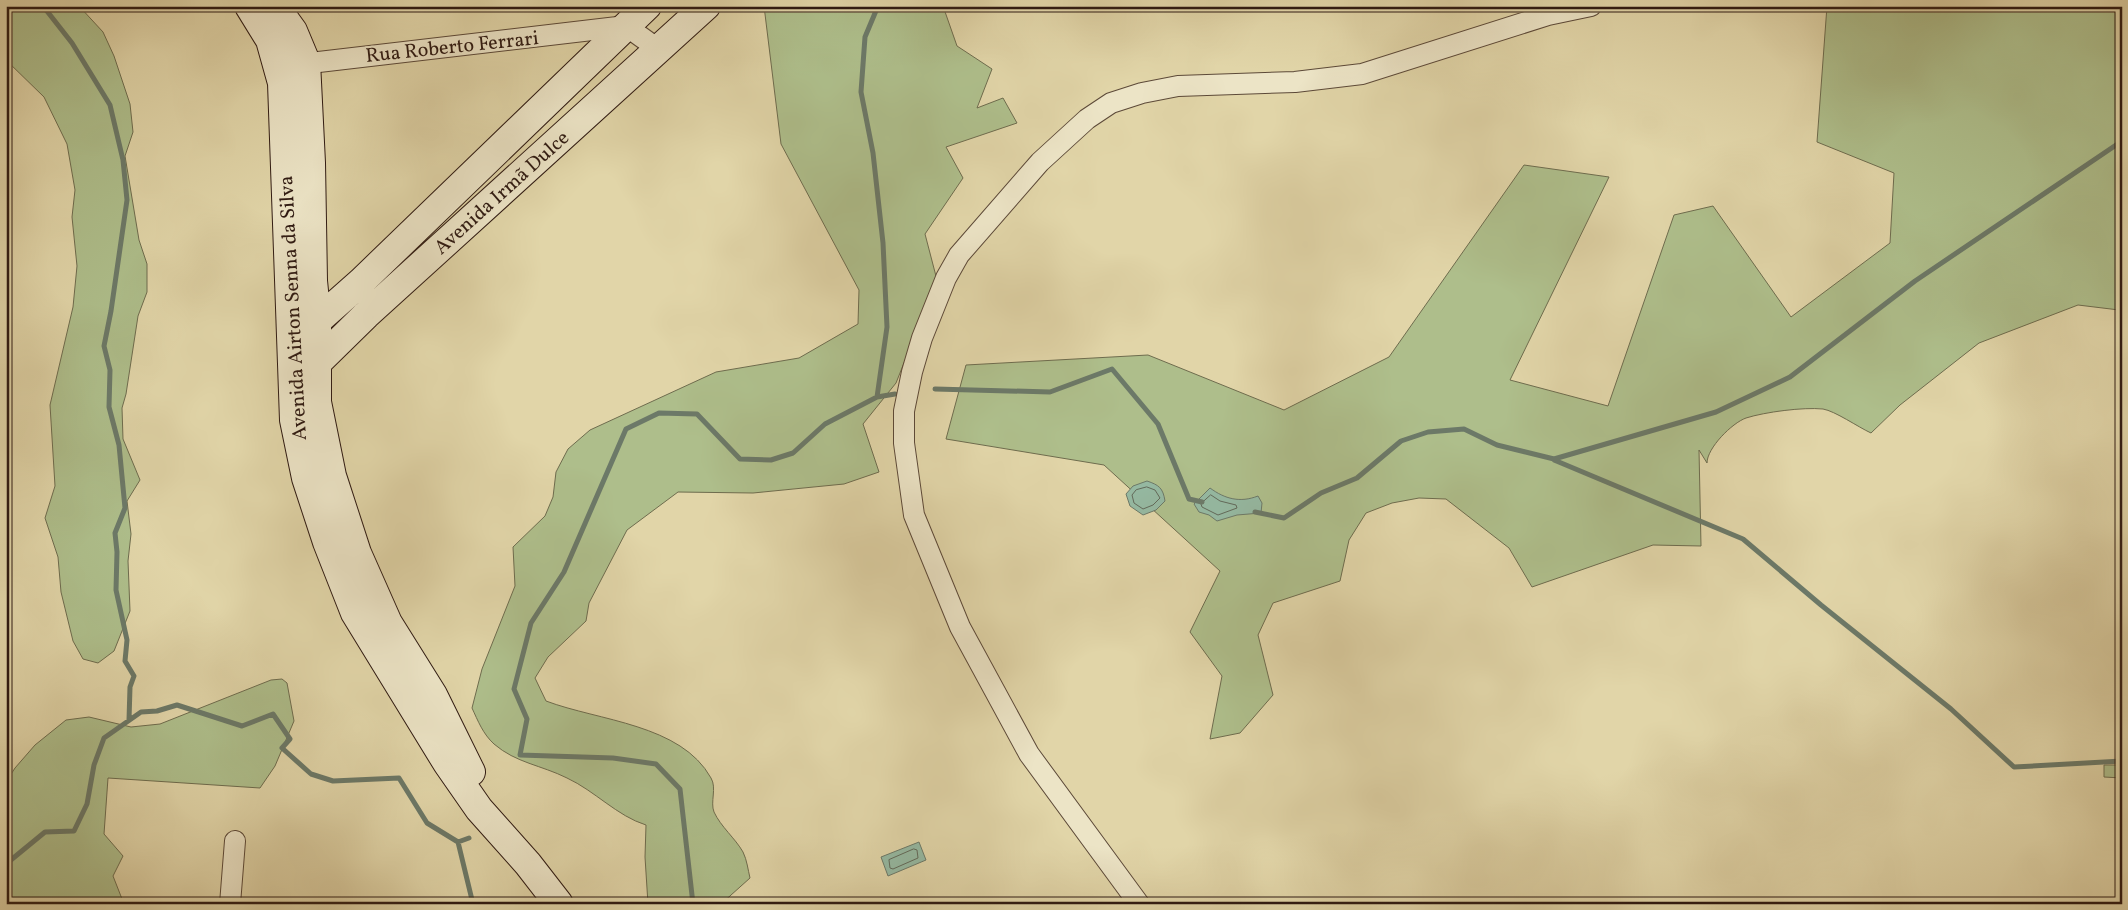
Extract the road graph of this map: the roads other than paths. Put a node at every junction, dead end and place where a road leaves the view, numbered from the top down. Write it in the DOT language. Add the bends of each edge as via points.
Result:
graph roads {
  1 [pos="249,6"];
  2 [pos="276,6"];
  3 [pos="647,6"];
  4 [pos="706,6"];
  5 [pos="1591,6"];
  6 [pos="626,26"];
  7 [pos="658,49"];
  8 [pos="306,62"];
  9 [pos="279,68"];
  10 [pos="317,321"];
  11 [pos="292,334"];
  12 [pos="305,369"];
  13 [pos="422,701"];
  14 [pos="235,841"];
  15 [pos="230,904"];
  16 [pos="559,904"];
  17 [pos="581,904"];
  18 [pos="1139,904"];
  1 -- 9 [label="street, Avenida Airton Senna da Silva" via="270,40"];
  2 -- 8 [label="street, Avenida Airton Senna da Silva" via="293,31"];
  3 -- 6 [label="street, Avenida Irmã Dulce"];
  4 -- 7 [label="street, Avenida Irmã Dulce"];
  5 -- 18 [label="street" via="1548,15 1362,74 1295,82 1178,86 1111,103 1087,118 1040,162 959,255 946,278 922,338 904,411 905,452 914,515 960,627 1029,754"];
  6 -- 7 [label="street"];
  6 -- 8 [label="street, Rua Roberto Ferrari"];
  6 -- 10 [label="street, Avenida Irmã Dulce"];
  7 -- 12 [label="street, Avenida Irmã Dulce"];
  8 -- 9 [label="street, Rua Roberto Ferrari"];
  8 -- 10 [label="street, Avenida Airton Senna da Silva" via="312,281"];
  9 -- 11 [label="street, Avenida Airton Senna da Silva"];
  10 -- 11 [label="street, Avenida Irmã Dulce"];
  10 -- 12 [label="street, Avenida Airton Senna da Silva"];
  11 -- 12 [label="street, Avenida Airton Senna da Silva"];
  12 -- 13 [label="street, Avenida Airton Senna da Silva" via="294,420 306,478 327,542 355,613"];
  13 -- 16 [label="street, Avenida Airton Senna da Silva" via="447,762 479,809"];
  13 -- 17 [label="street, Avenida Airton Senna da Silva" via="499,808"];
  14 -- 15 [label="street"];
}
